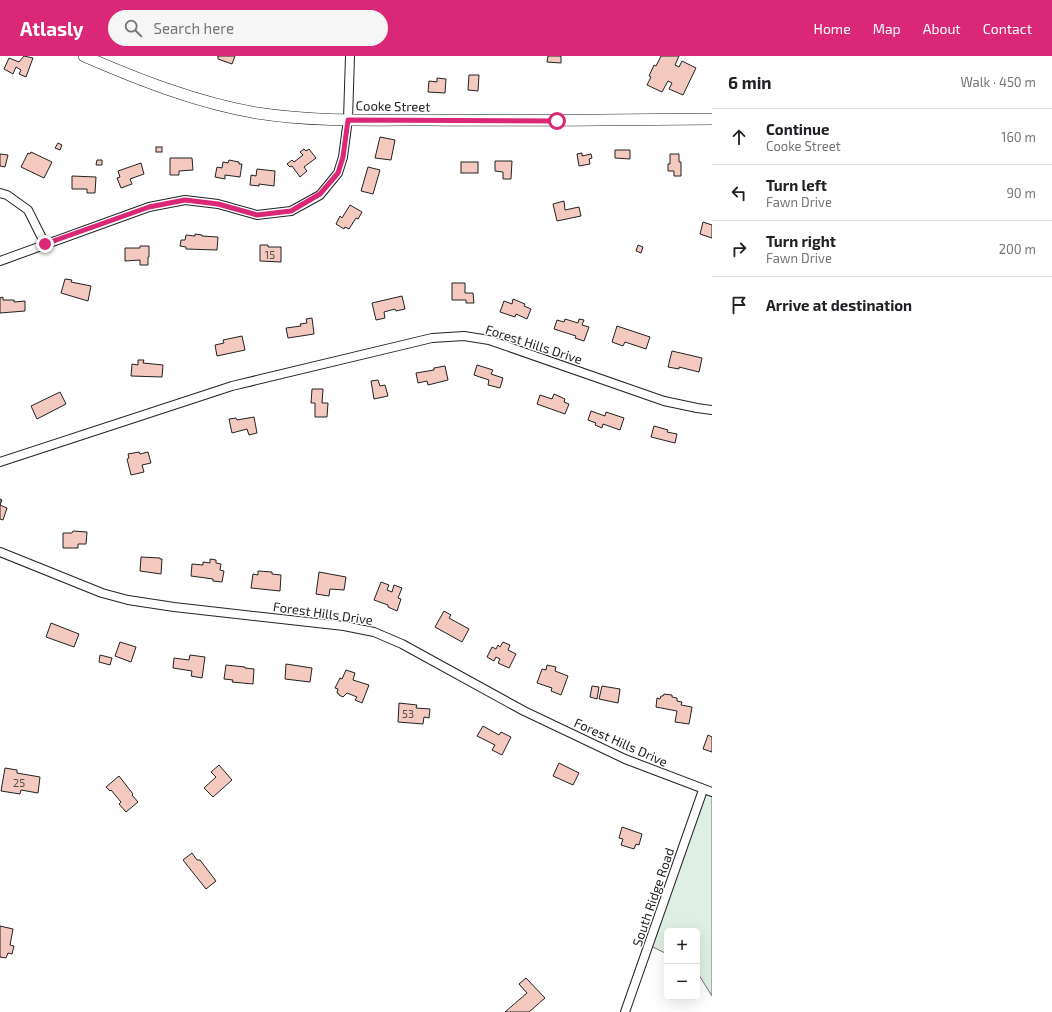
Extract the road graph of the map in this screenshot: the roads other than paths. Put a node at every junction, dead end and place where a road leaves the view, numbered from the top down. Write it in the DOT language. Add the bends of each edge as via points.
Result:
graph roads {
  1 [pos="84,56"];
  2 [pos="350,56"];
  3 [pos="712,119"];
  4 [pos="348,120"];
  5 [pos="0,193"];
  6 [pos="45,244"];
  7 [pos="0,261"];
  8 [pos="712,410"];
  9 [pos="0,462"];
  10 [pos="0,552"];
  11 [pos="703,790"];
  12 [pos="712,792"];
  13 [pos="625,1012"];
  1 -- 4 [label="main road, Cooke Street" via="195,98 227,106 276,115"];
  2 -- 4 [label="street"];
  3 -- 4 [label="main road, Cooke Street"];
  4 -- 6 [label="street" via="338,173 320,194 291,211 257,215 218,204 185,200 149,207"];
  5 -- 6 [label="street" via="28,210"];
  6 -- 7 [label="street"];
  8 -- 9 [label="street, Forest Hills Drive" via="657,399 489,340 464,336 445,337 414,342 232,386"];
  10 -- 11 [label="street, Forest Hills Drive" via="102,593 128,600 344,626 374,632 402,644 524,711 624,759"];
  11 -- 12 [label="street, Forest Hills Drive"];
  11 -- 13 [label="street, South Ridge Road"];
}
